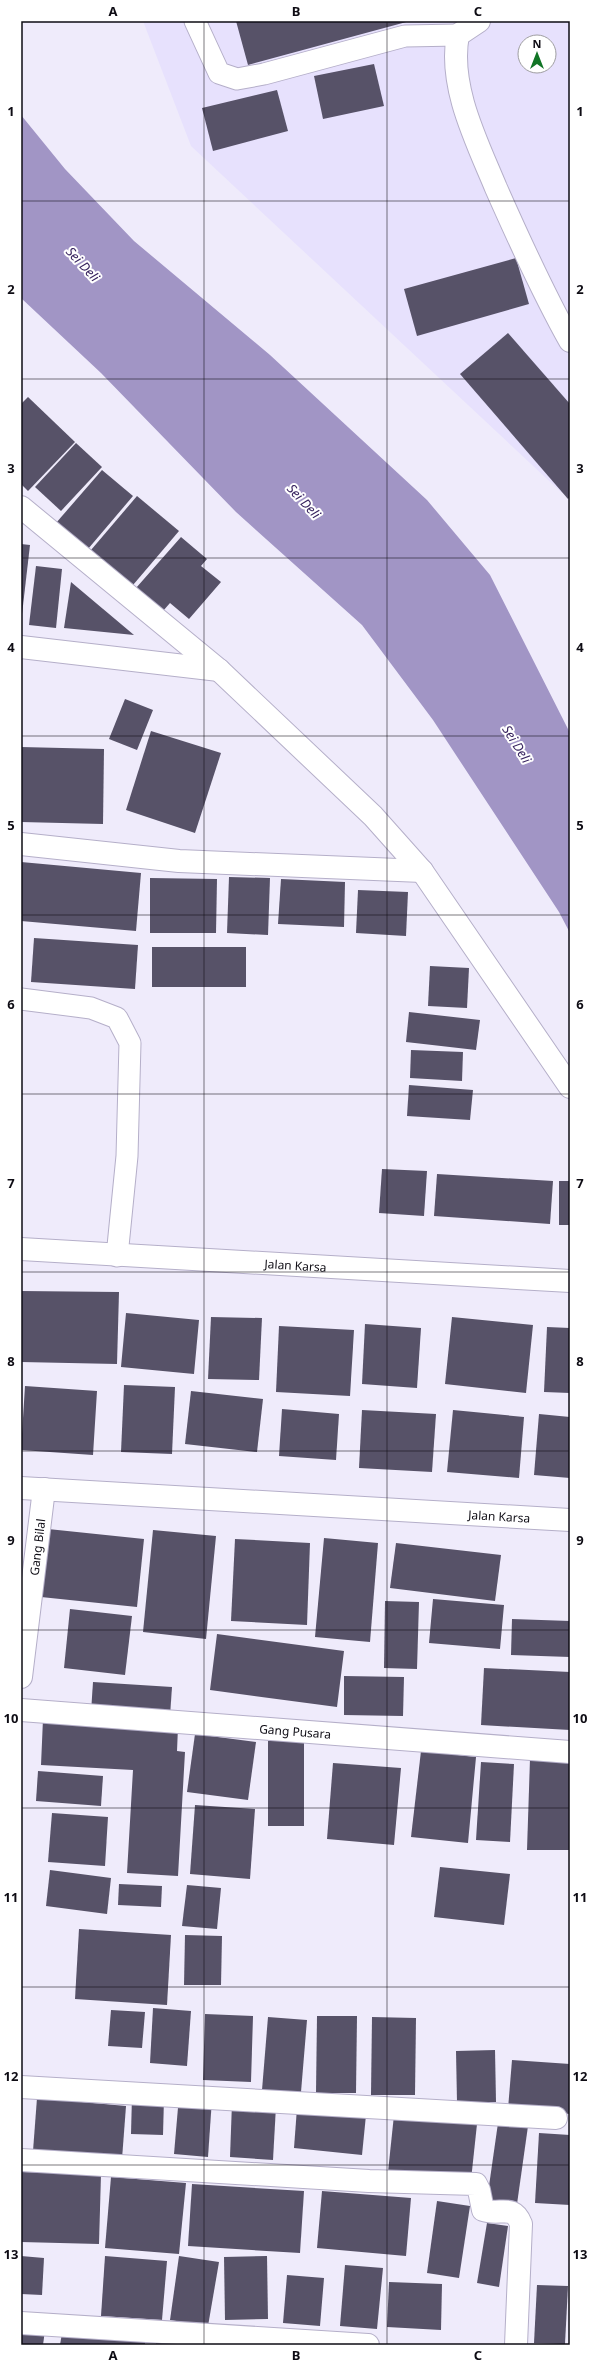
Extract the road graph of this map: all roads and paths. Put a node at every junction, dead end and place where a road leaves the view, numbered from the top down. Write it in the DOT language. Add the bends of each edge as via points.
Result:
graph roads {
  1 [pos="195,21"];
  2 [pos="479,21"];
  3 [pos="458,35"];
  4 [pos="570,341"];
  5 [pos="21,507"];
  6 [pos="21,647"];
  7 [pos="219,670"];
  8 [pos="21,844"];
  9 [pos="422,871"];
  10 [pos="21,999"];
  11 [pos="570,1088"];
  12 [pos="21,1249"];
  13 [pos="117,1256"];
  14 [pos="570,1281"];
  15 [pos="21,1488"];
  16 [pos="44,1489"];
  17 [pos="570,1520"];
  18 [pos="21,1677"];
  19 [pos="21,1710"];
  20 [pos="570,1752"];
  21 [pos="21,2087"];
  22 [pos="556,2118"];
  23 [pos="21,2160"];
  24 [pos="21,2323"];
  25 [pos="242,2341"];
  26 [pos="368,2345"];
  27 [pos="516,2345"];
  1 -- 3 [label="lane" via="219,73 237,79 405,36"];
  2 -- 3 [label="street"];
  3 -- 4 [label="street" via="454,54 467,118 541,290"];
  5 -- 7 [label="street"];
  6 -- 7 [label="street"];
  7 -- 9 [label="street" via="373,816"];
  8 -- 9 [label="street" via="179,861"];
  9 -- 11 [label="street"];
  10 -- 13 [label="lane" via="91,1008 118,1018 130,1043 127,1156"];
  12 -- 13 [label="street, Jalan Karsa"];
  13 -- 14 [label="street, Jalan Karsa"];
  15 -- 16 [label="street, Jalan Karsa"];
  16 -- 17 [label="street, Jalan Karsa"];
  16 -- 18 [label="street, Gang Bilal"];
  19 -- 20 [label="street, Gang Pusara"];
  21 -- 22 [label="street"];
  23 -- 27 [label="street" via="369,2181 476,2184 483,2210 491,2213 511,2211 518,2215 520,2224"];
  24 -- 25 [label="street"];
  25 -- 26 [label="street"];
}
